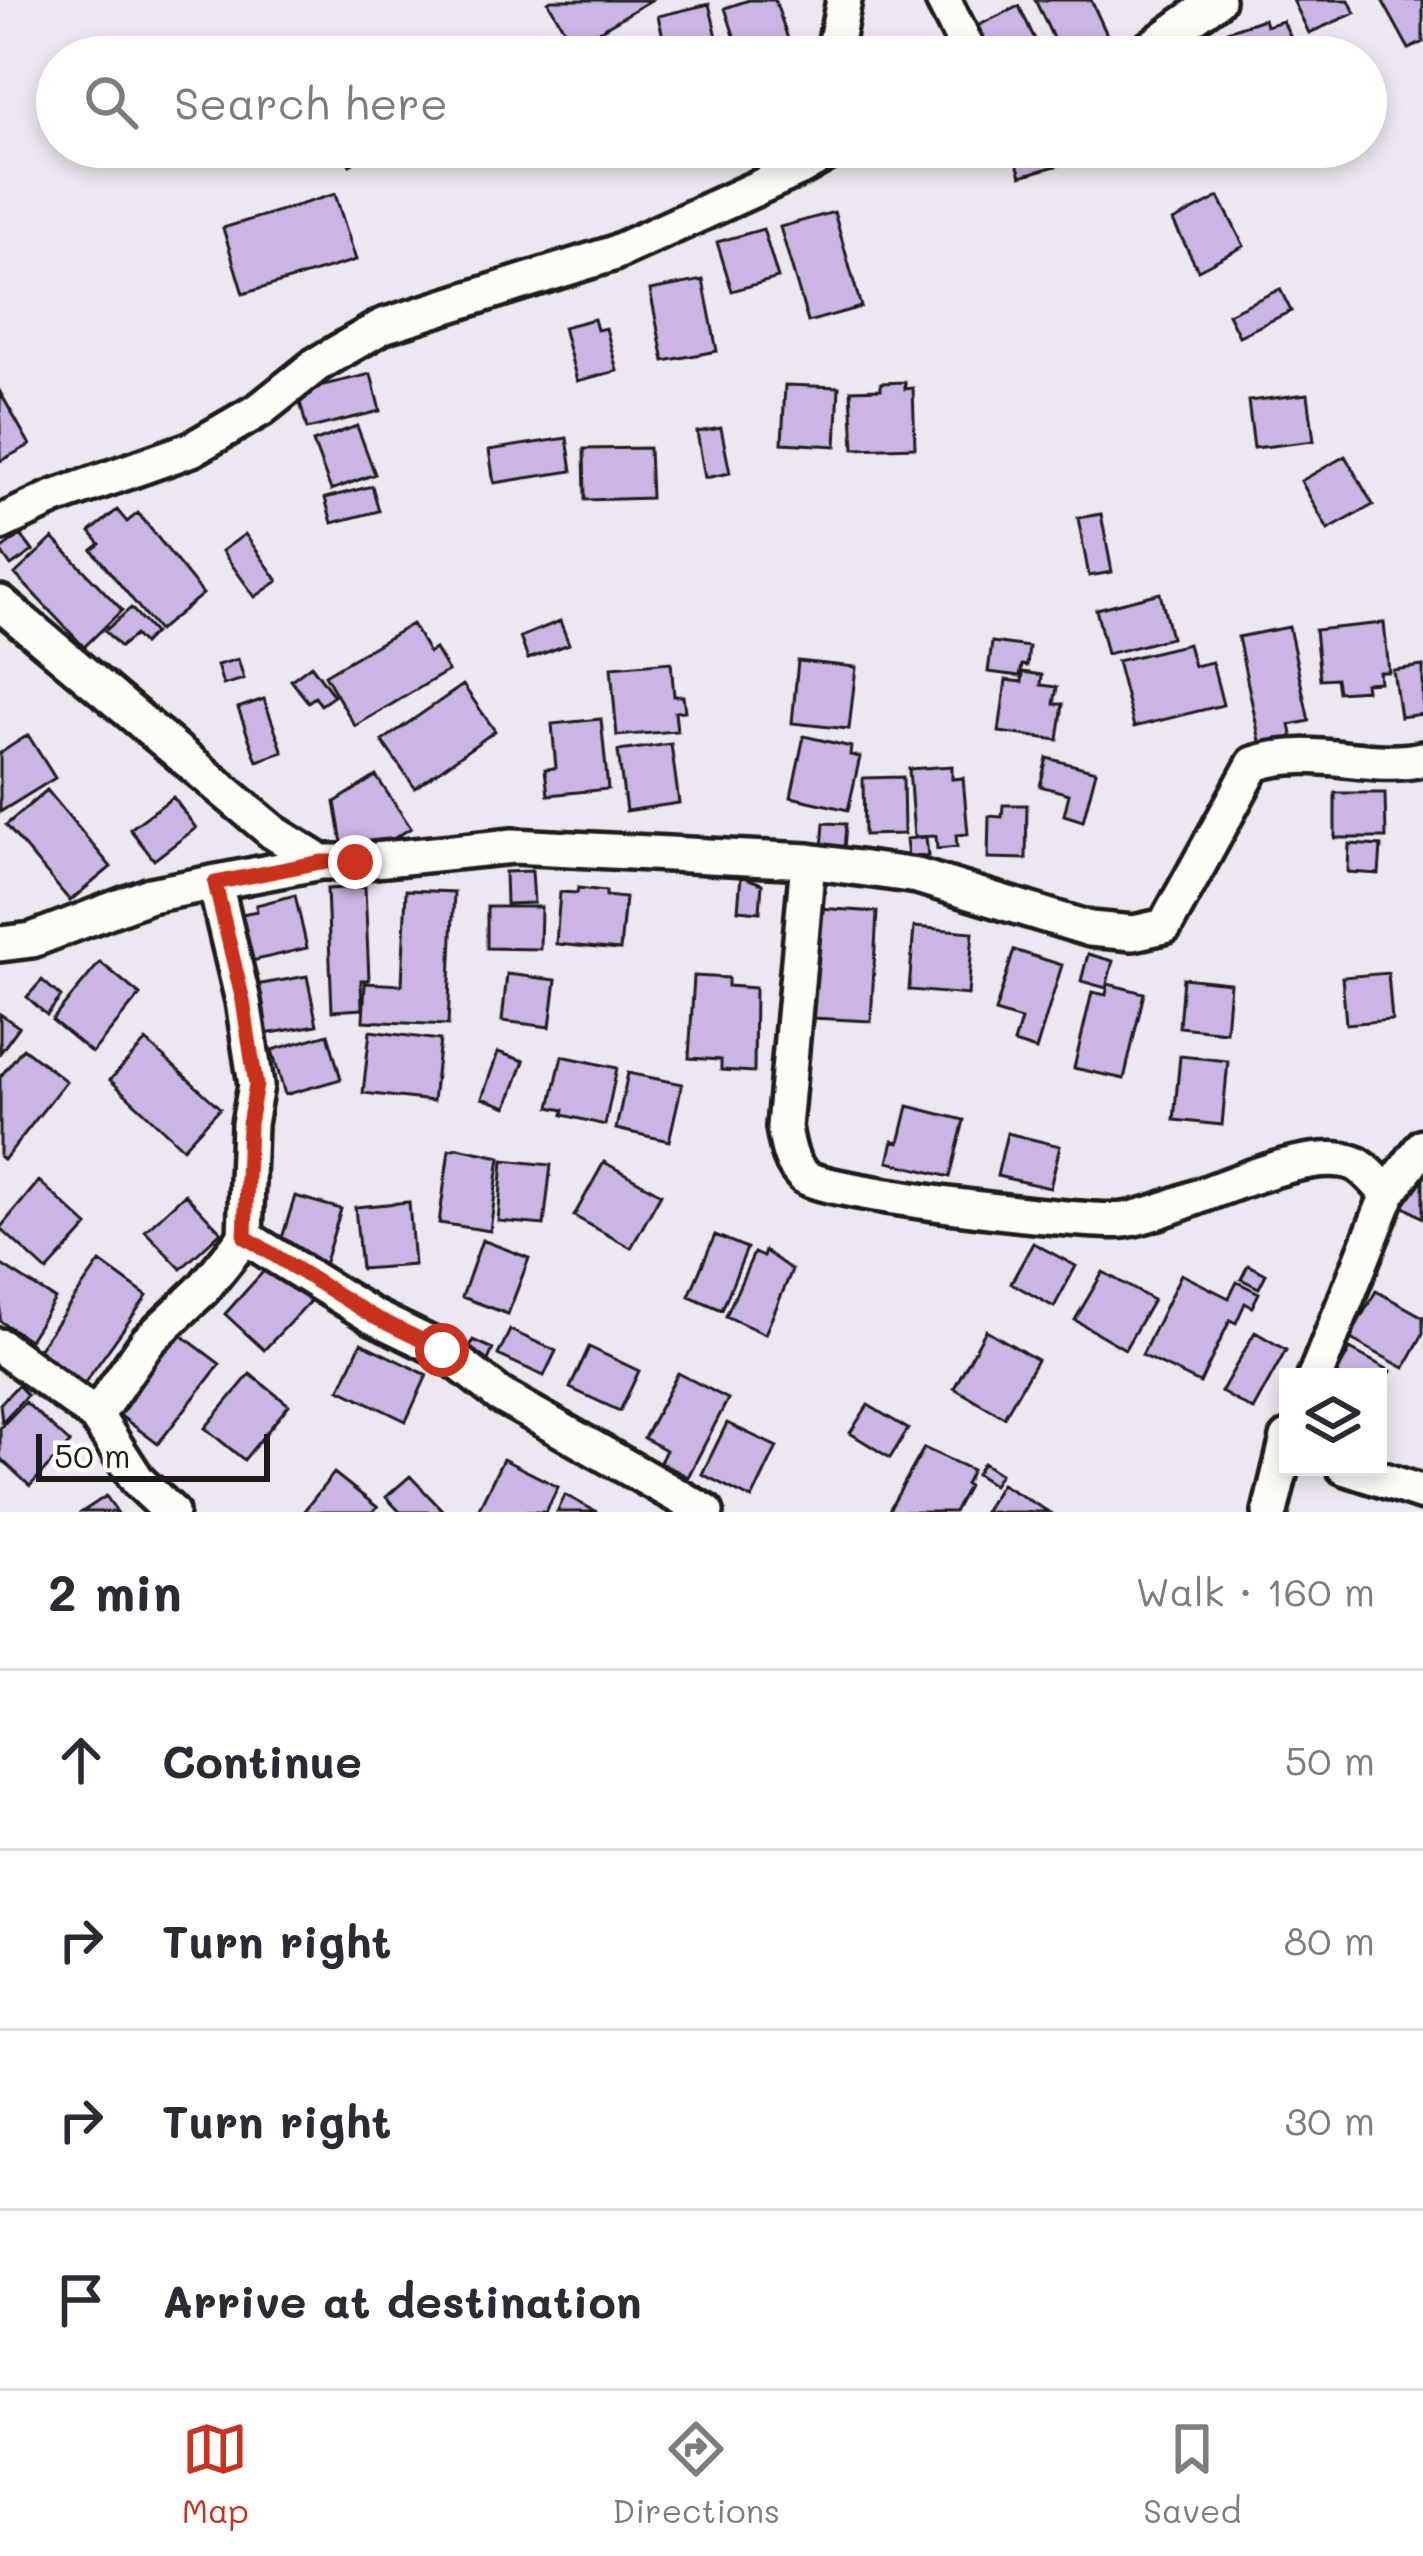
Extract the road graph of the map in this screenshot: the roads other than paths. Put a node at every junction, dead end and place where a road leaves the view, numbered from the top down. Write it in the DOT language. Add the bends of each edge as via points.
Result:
graph roads {
  1 [pos="844,0"];
  2 [pos="944,0"];
  3 [pos="1217,0"];
  4 [pos="837,36"];
  5 [pos="962,36"];
  6 [pos="1167,36"];
  7 [pos="787,168"];
  8 [pos="0,523"];
  9 [pos="0,603"];
  10 [pos="1423,759"];
  11 [pos="808,861"];
  12 [pos="321,862"];
  13 [pos="215,883"];
  14 [pos="0,944"];
  15 [pos="1423,1146"];
  16 [pos="1388,1194"];
  17 [pos="245,1237"];
  18 [pos="0,1346"];
  19 [pos="1319,1368"];
  20 [pos="96,1416"];
  21 [pos="1279,1475"];
  22 [pos="1371,1476"];
  23 [pos="1423,1493"];
  24 [pos="171,1512"];
  25 [pos="706,1512"];
  26 [pos="1270,1512"];
  1 -- 4 [label="street"];
  2 -- 5 [label="street"];
  3 -- 6 [label="street"];
  7 -- 8 [label="street" via="594,260 383,326 192,449"];
  9 -- 12 [label="street" via="273,832"];
  10 -- 11 [label="street" via="1321,754 1253,764 1165,926 1133,933 1090,929 917,876"];
  11 -- 12 [label="street" via="513,846"];
  11 -- 16 [label="street" via="784,1127 789,1154 806,1178 1120,1221 1328,1161 1355,1164"];
  12 -- 13 [label="street"];
  13 -- 14 [label="street" via="150,895 32,940"];
  13 -- 17 [label="street" via="256,1085"];
  15 -- 16 [label="street"];
  16 -- 19 [label="street"];
  17 -- 20 [label="street" via="147,1342"];
  17 -- 25 [label="street"];
  18 -- 20 [label="street"];
  20 -- 24 [label="street" via="138,1481"];
  21 -- 26 [label="street"];
  22 -- 23 [label="street"];
}
